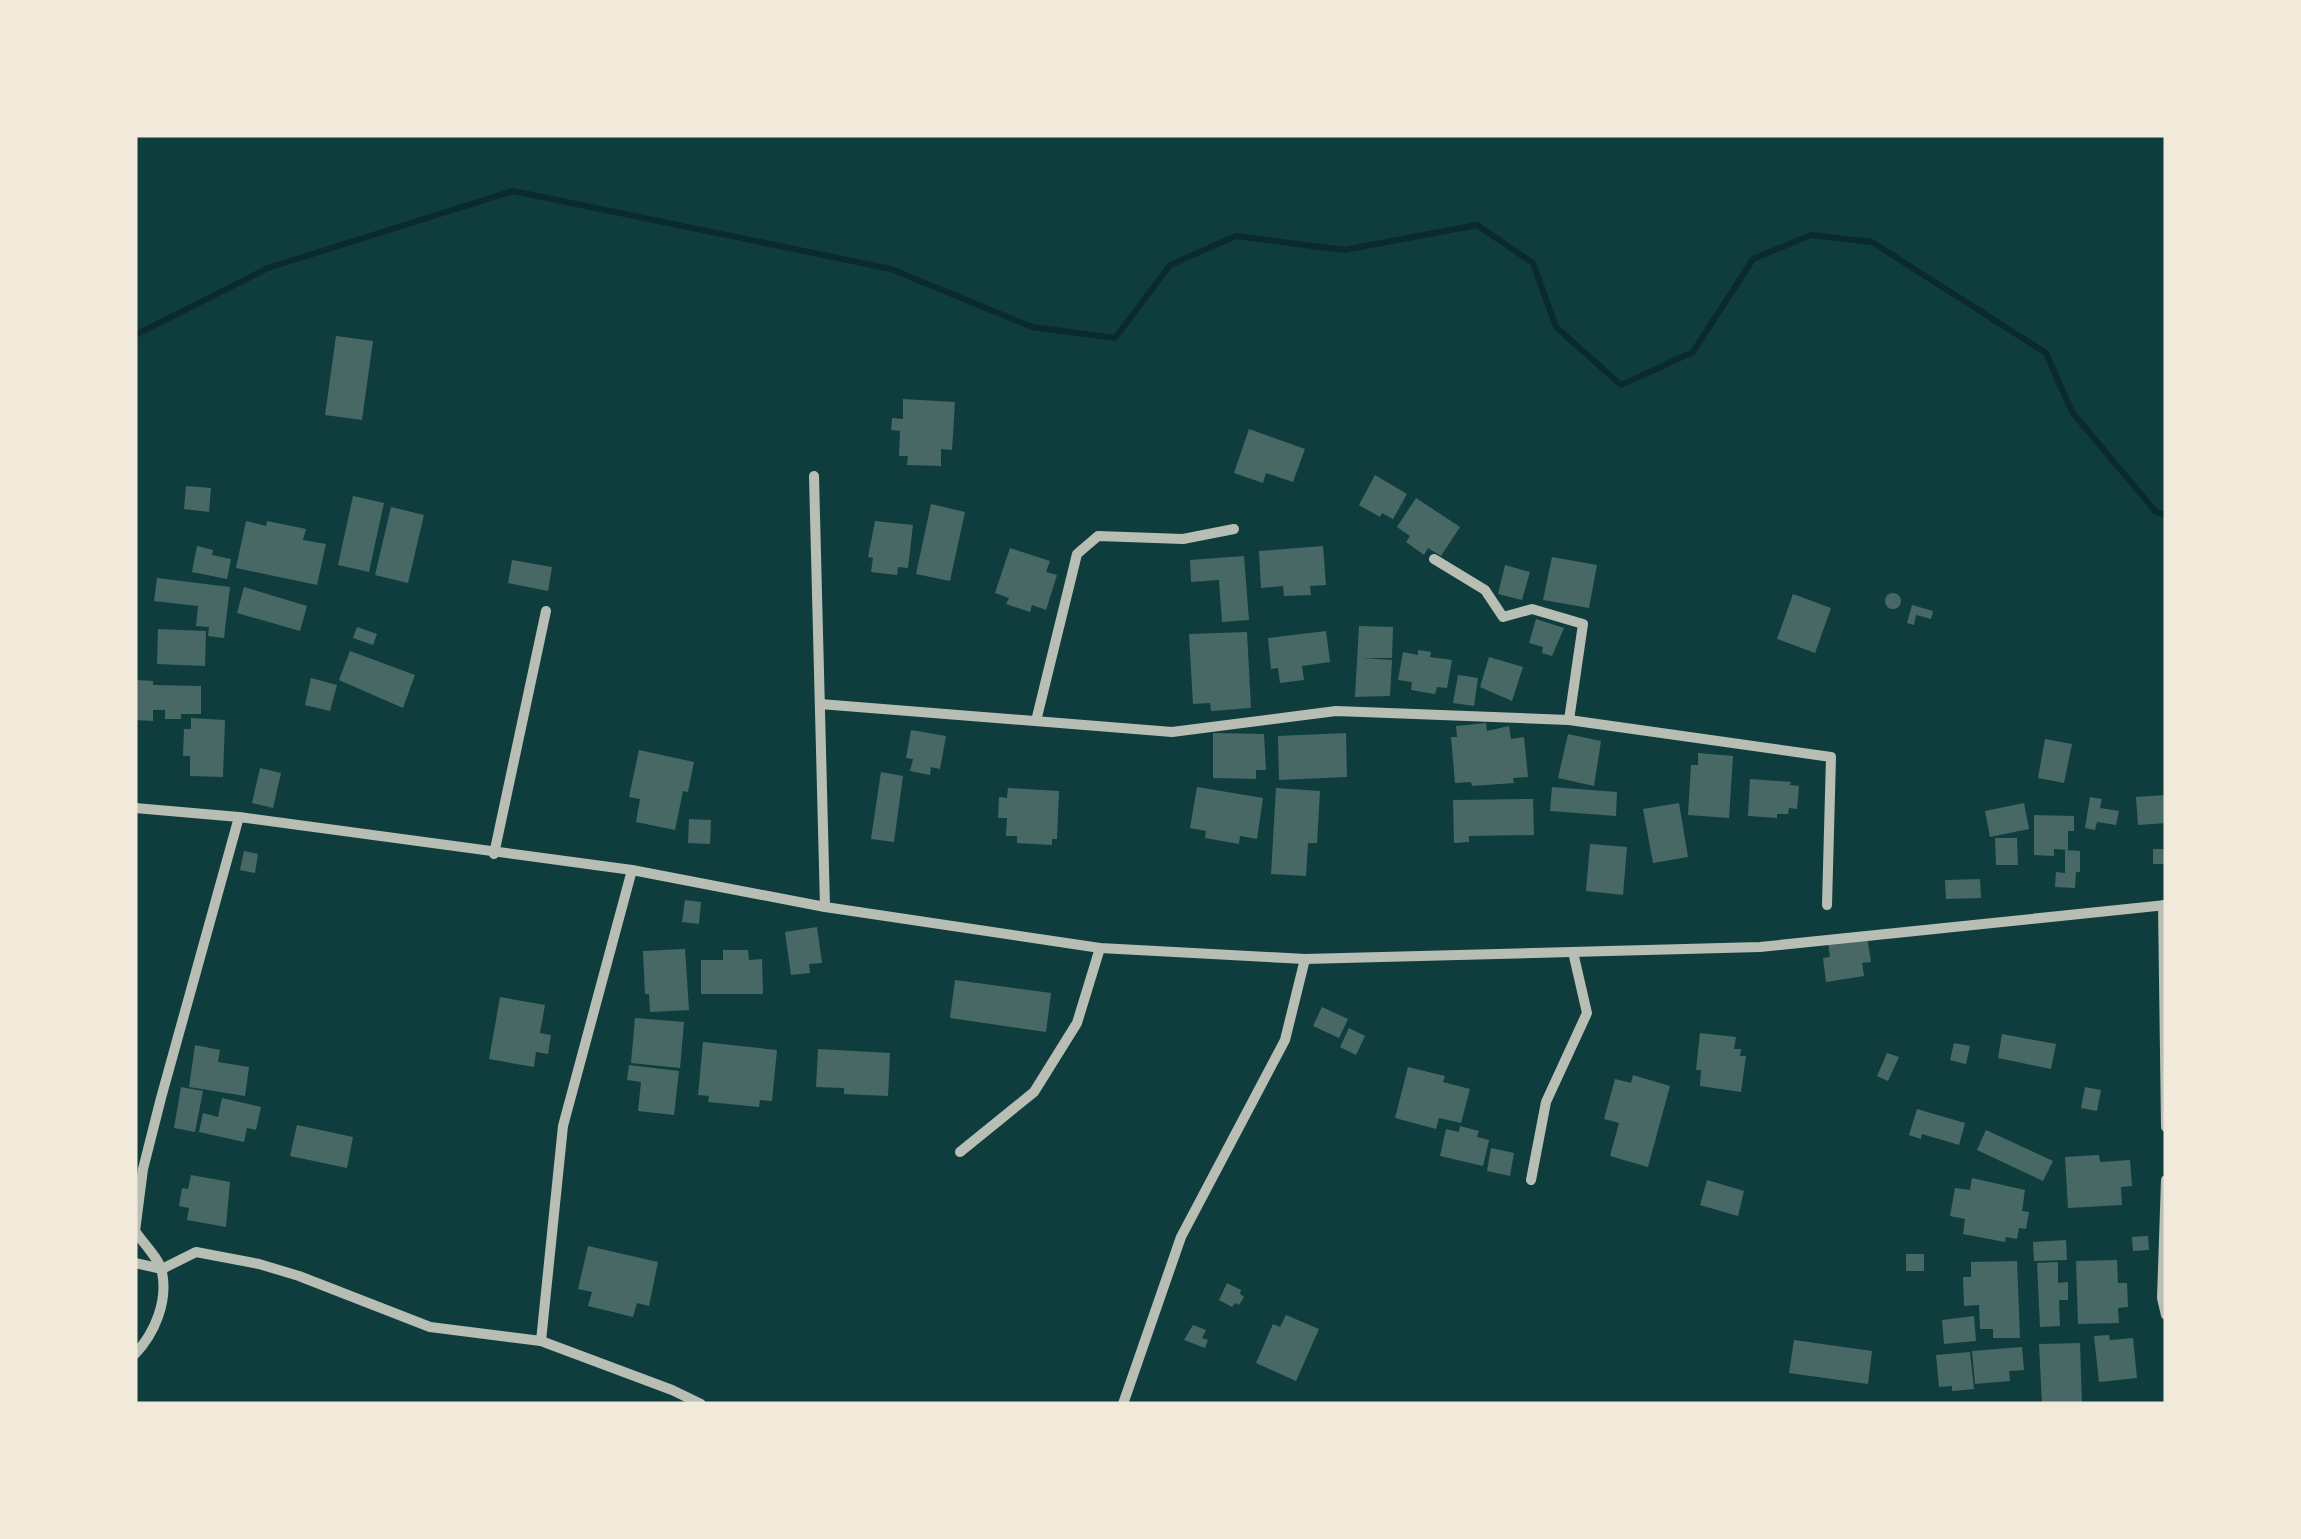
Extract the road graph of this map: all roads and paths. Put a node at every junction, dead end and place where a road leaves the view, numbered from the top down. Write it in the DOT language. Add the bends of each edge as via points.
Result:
graph roads {
  1 [pos="814,476"];
  2 [pos="1234,530"];
  3 [pos="1434,559"];
  4 [pos="546,611"];
  5 [pos="820,704"];
  6 [pos="1569,720"];
  7 [pos="1036,721"];
  8 [pos="135,808"];
  9 [pos="239,817"];
  10 [pos="494,854"];
  11 [pos="632,870"];
  12 [pos="1828,905"];
  13 [pos="2164,905"];
  14 [pos="825,907"];
  15 [pos="1100,948"];
  16 [pos="1573,952"];
  17 [pos="1305,959"];
  18 [pos="2166,1127"];
  19 [pos="960,1152"];
  20 [pos="1531,1180"];
  21 [pos="2166,1180"];
  22 [pos="135,1231"];
  23 [pos="135,1263"];
  24 [pos="162,1269"];
  25 [pos="2166,1315"];
  26 [pos="541,1341"];
  27 [pos="135,1354"];
  28 [pos="1125,1403"];
  29 [pos="701,1404"];
  1 -- 5 [label="street"];
  2 -- 7 [label="street" via="1183,538 1098,536 1077,554"];
  3 -- 6 [label="street" via="1485,590 1503,618 1532,609 1583,624"];
  4 -- 10 [label="street"];
  5 -- 7 [label="street"];
  5 -- 14 [label="street"];
  6 -- 7 [label="street" via="1336,711 1172,732"];
  6 -- 12 [label="street" via="1831,757"];
  8 -- 9 [label="street"];
  9 -- 10 [label="street"];
  9 -- 22 [label="street" via="161,1098"];
  10 -- 11 [label="street"];
  11 -- 14 [label="street"];
  11 -- 26 [label="street" via="564,1126"];
  13 -- 16 [label="street" via="1760,947"];
  13 -- 18 [label="street"];
  14 -- 15 [label="street"];
  15 -- 17 [label="street"];
  15 -- 19 [label="street" via="1077,1023 1034,1092"];
  16 -- 17 [label="street"];
  16 -- 20 [label="street" via="1586,1013 1546,1102"];
  17 -- 28 [label="street" via="1285,1040 1181,1237"];
  21 -- 25 [label="street"];
  22 -- 24 [label="street"];
  23 -- 24 [label="street"];
  24 -- 26 [label="street" via="196,1252 299,1276 430,1328"];
  24 -- 27 [label="street" via="162,1310"];
  26 -- 29 [label="street"];
}
